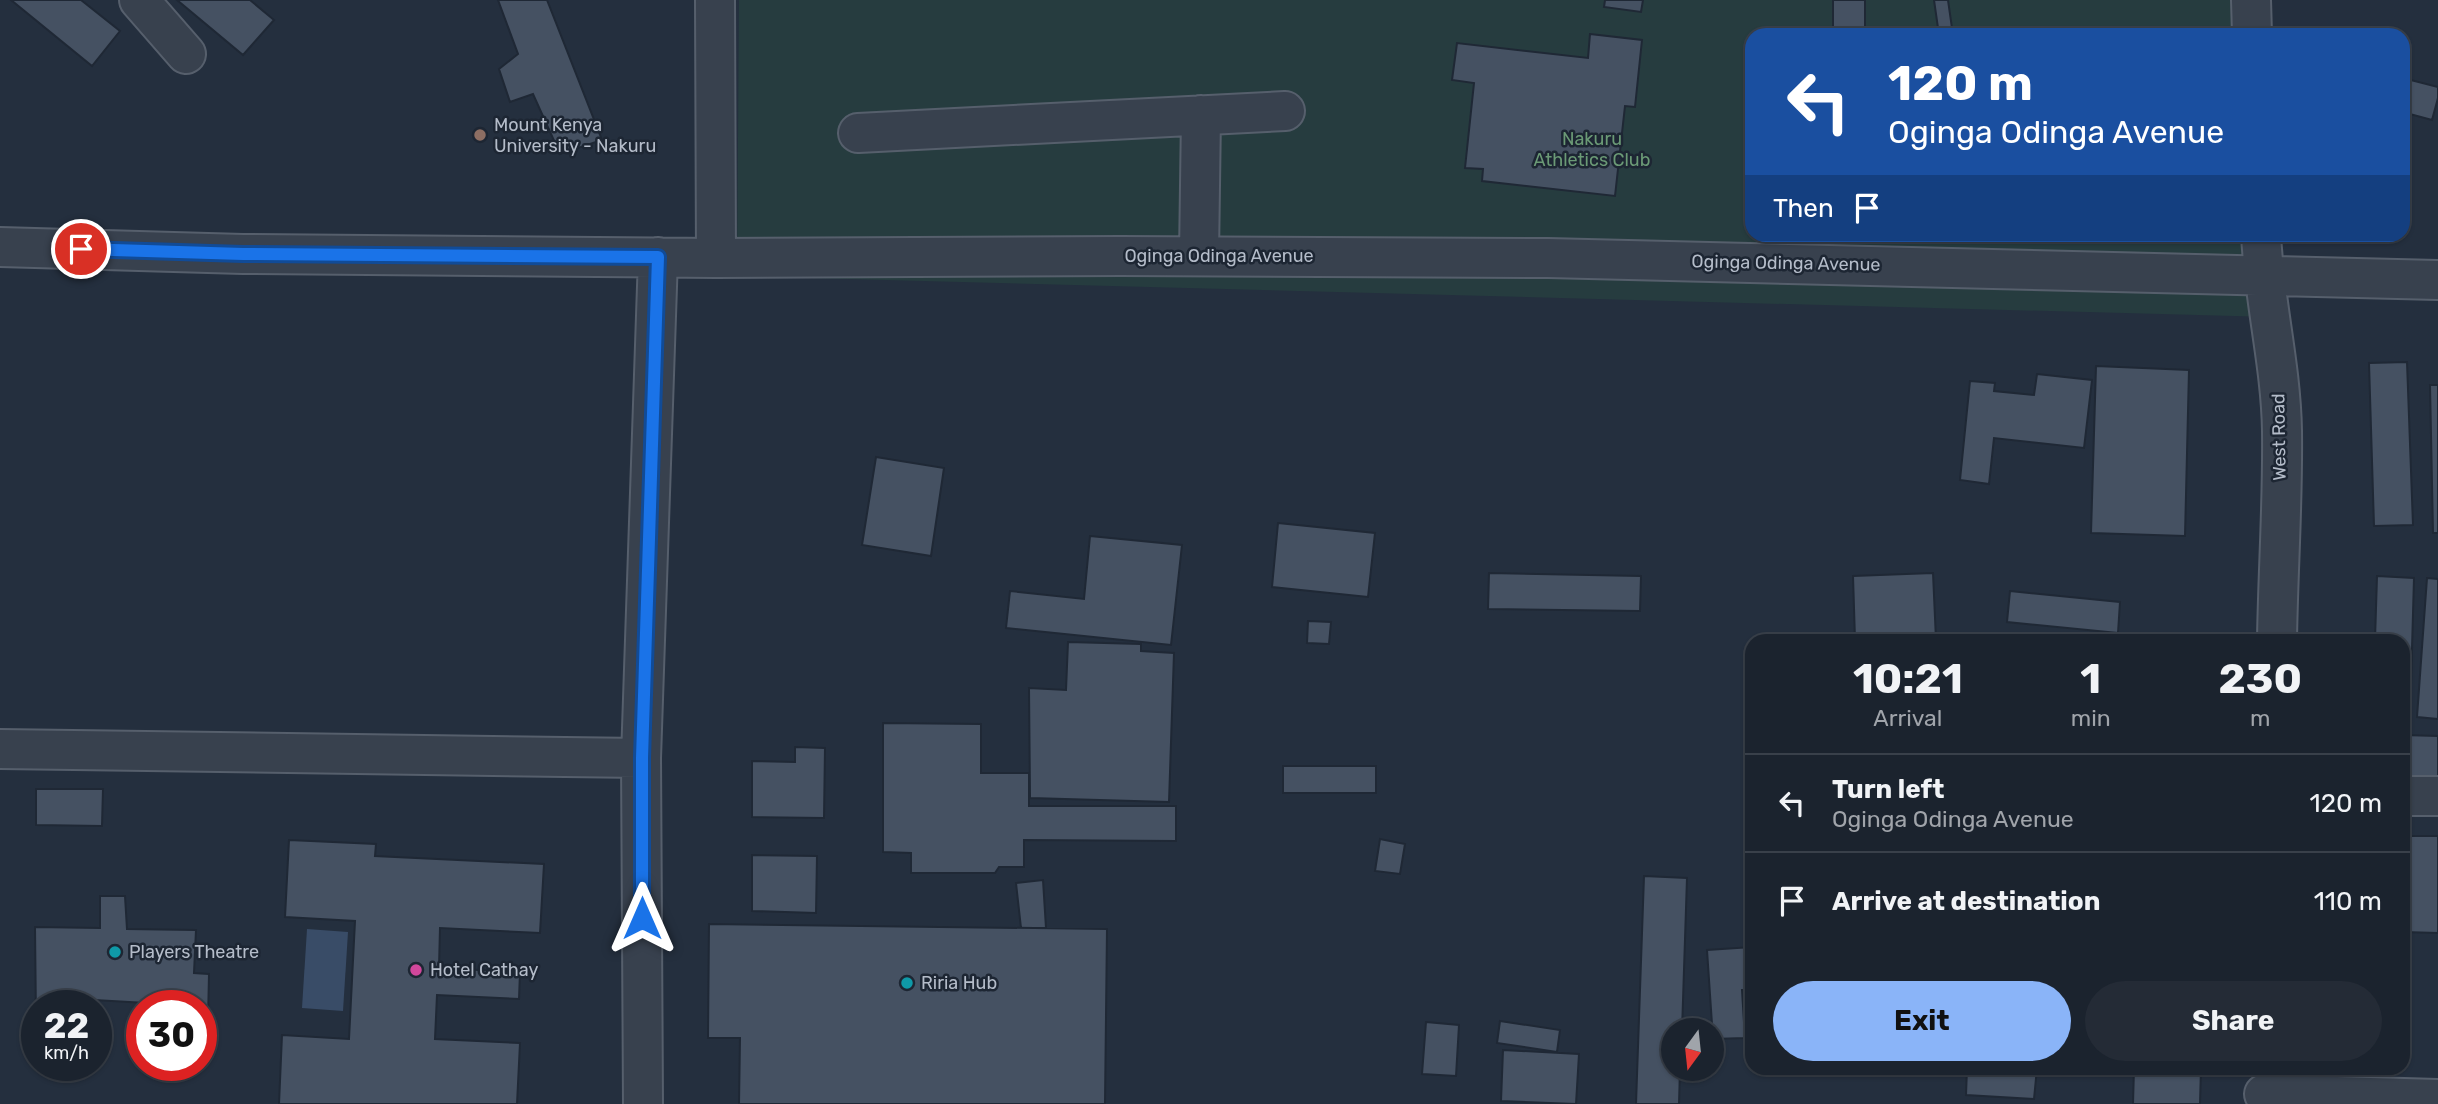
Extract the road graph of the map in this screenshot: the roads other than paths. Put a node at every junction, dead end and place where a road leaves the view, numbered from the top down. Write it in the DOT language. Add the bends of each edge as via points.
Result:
graph roads {
  1 [pos="139,0"];
  2 [pos="715,0"];
  3 [pos="2251,0"];
  4 [pos="2252,28"];
  5 [pos="186,54"];
  6 [pos="1285,110"];
  7 [pos="1201,115"];
  8 [pos="858,133"];
  9 [pos="2261,242"];
  10 [pos="0,247"];
  11 [pos="1199,256"];
  12 [pos="658,257"];
  13 [pos="716,258"];
  14 [pos="2262,274"];
  15 [pos="2438,279"];
  16 [pos="2277,634"];
  17 [pos="0,749"];
  18 [pos="642,758"];
  19 [pos="2410,796"];
  20 [pos="2438,796"];
  21 [pos="2264,1088"];
  22 [pos="2438,1099"];
  23 [pos="643,1104"];
  1 -- 5 [label="street"];
  2 -- 13 [label="street"];
  3 -- 4 [label="street"];
  6 -- 7 [label="street"];
  7 -- 8 [label="street"];
  7 -- 11 [label="street"];
  9 -- 14 [label="street, West Road"];
  10 -- 12 [label="street, Oginga Odinga Avenue"];
  11 -- 13 [label="street, Oginga Odinga Avenue"];
  11 -- 14 [label="street, Oginga Odinga Avenue" via="1548,258"];
  12 -- 13 [label="street, Oginga Odinga Avenue"];
  12 -- 18 [label="street"];
  14 -- 15 [label="street, Oginga Odinga Avenue"];
  14 -- 16 [label="street, West Road" via="2282,430"];
  17 -- 18 [label="street"];
  18 -- 23 [label="street"];
  19 -- 20 [label="street"];
  21 -- 22 [label="street"];
}
